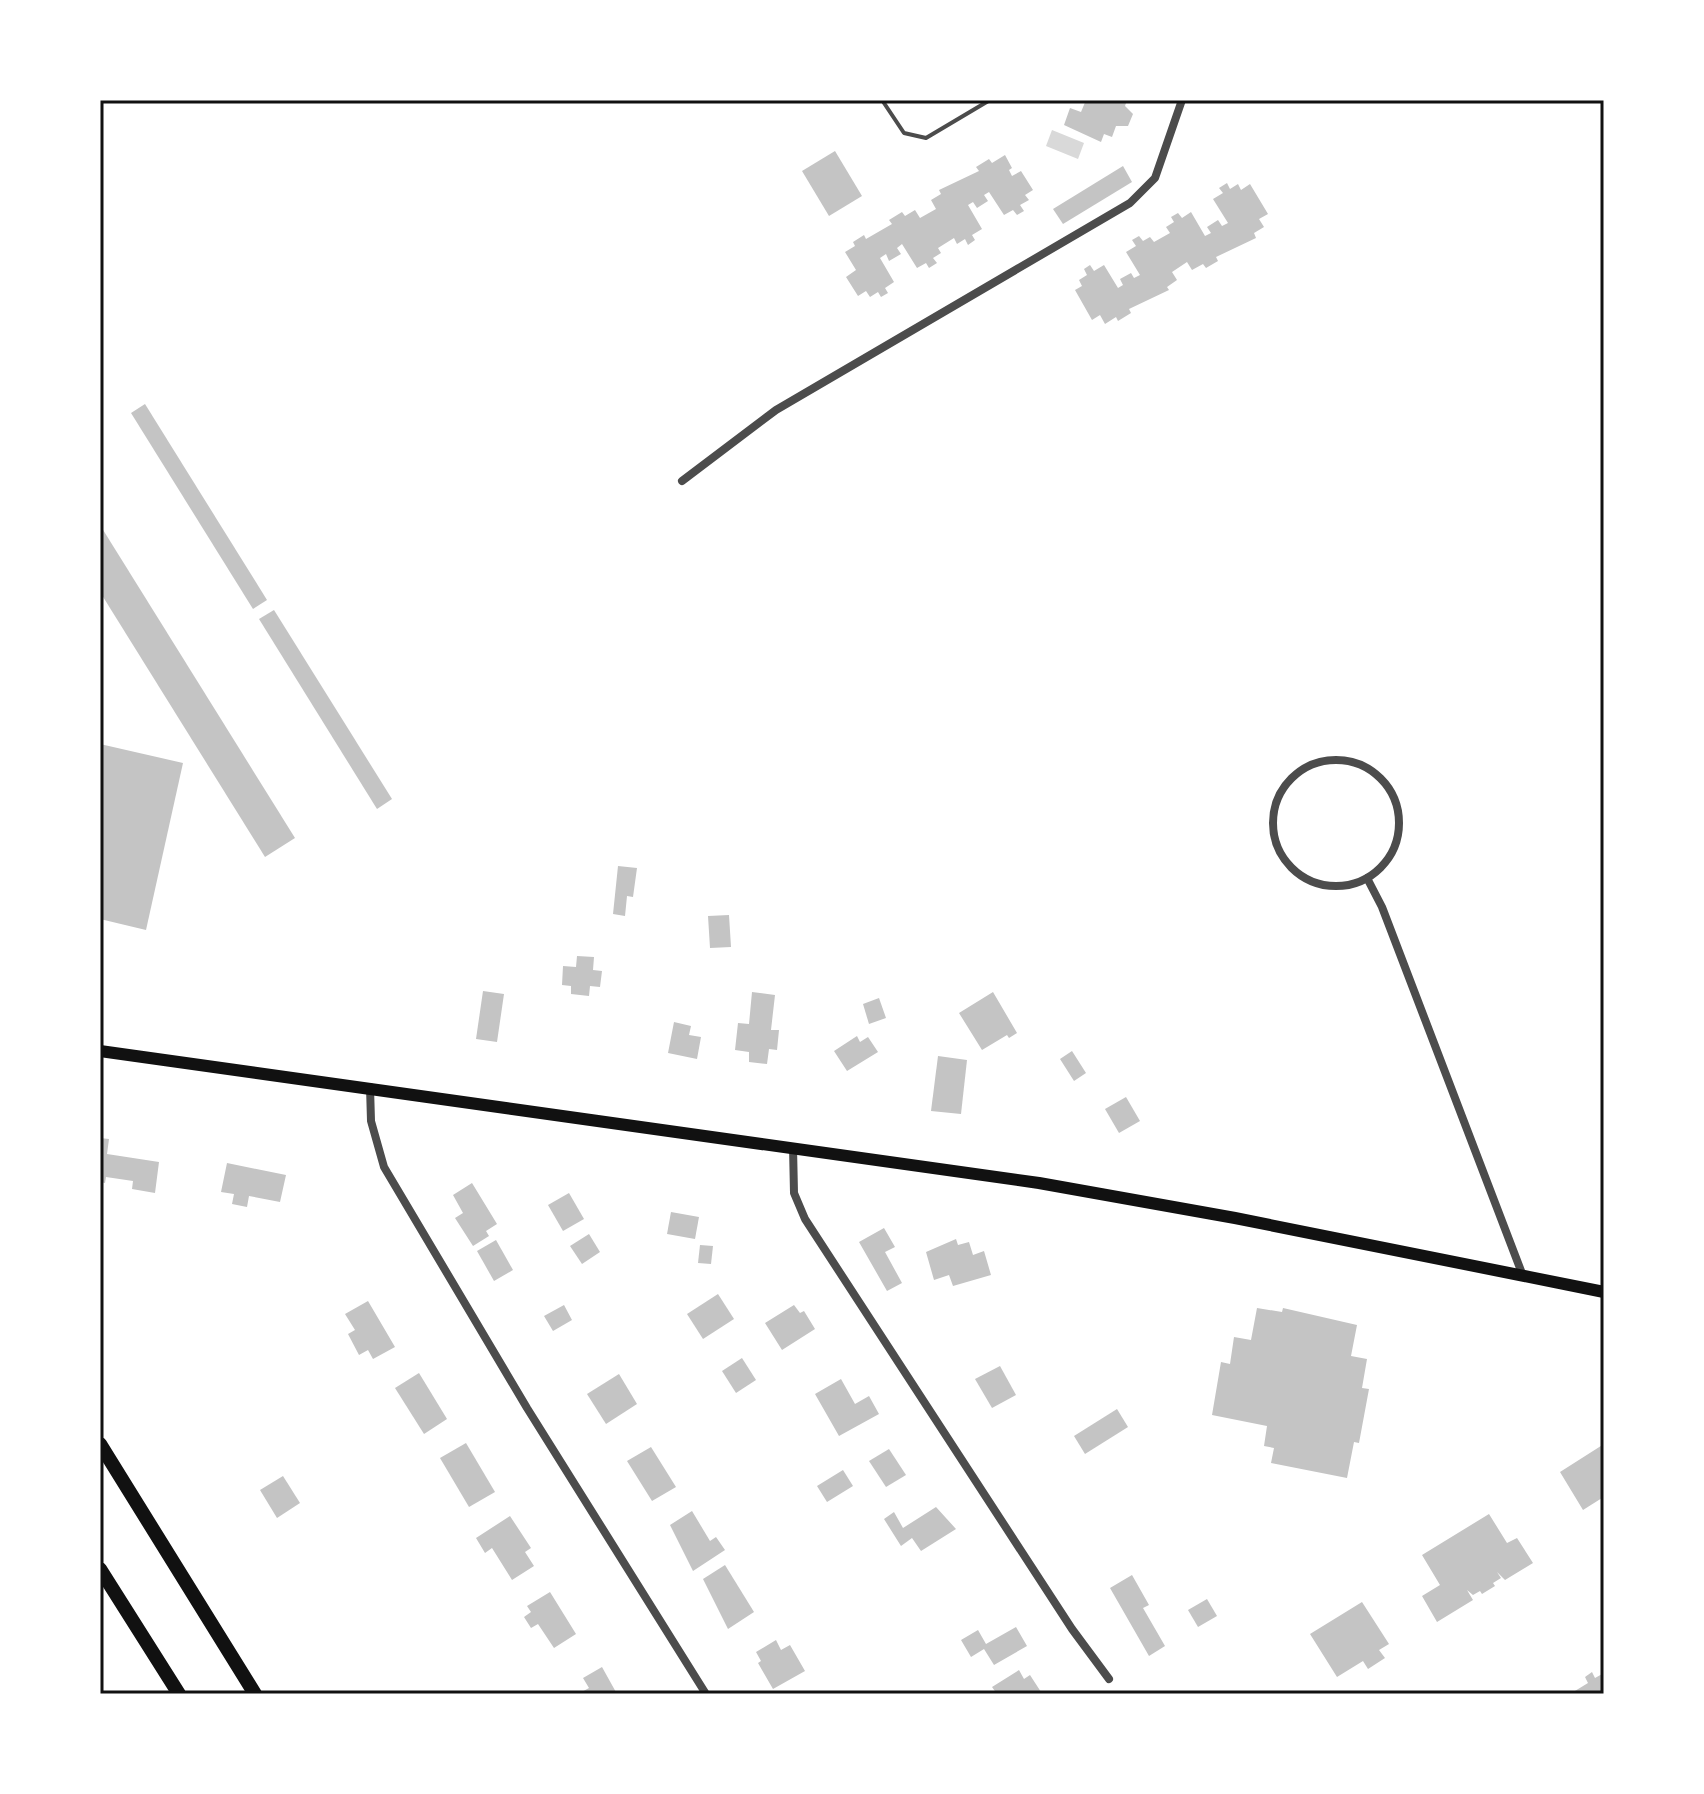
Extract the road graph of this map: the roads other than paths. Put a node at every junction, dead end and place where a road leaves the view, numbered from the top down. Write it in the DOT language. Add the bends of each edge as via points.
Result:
graph roads {
  1 [pos="882,100"];
  2 [pos="990,100"];
  3 [pos="1182,100"];
  4 [pos="682,481"];
  5 [pos="1367,878"];
  6 [pos="100,1051"];
  7 [pos="370,1086"];
  8 [pos="793,1147"];
  9 [pos="1523,1276"];
  10 [pos="1604,1292"];
  11 [pos="100,1444"];
  12 [pos="100,1569"];
  13 [pos="1109,1679"];
  14 [pos="179,1694"];
  15 [pos="255,1694"];
  16 [pos="706,1694"];
  1 -- 2 [label="lane" via="904,133 926,138"];
  3 -- 4 [label="street" via="1155,178 1130,203 776,410"];
  5 -- 5 [label="street" via="1350,884 1315,883 1286,862 1273,829 1274,811 1284,787 1305,767 1343,760 1378,776 1391,792 1398,830 1393,849"];
  5 -- 9 [label="street"];
  6 -- 7 [label="main road"];
  7 -- 8 [label="main road"];
  7 -- 16 [label="street" via="371,1121 384,1167"];
  8 -- 9 [label="main road" via="1085,1191"];
  8 -- 13 [label="street" via="794,1193 805,1219"];
  9 -- 10 [label="main road"];
  11 -- 15 [label="highway"];
  12 -- 14 [label="highway"];
}
